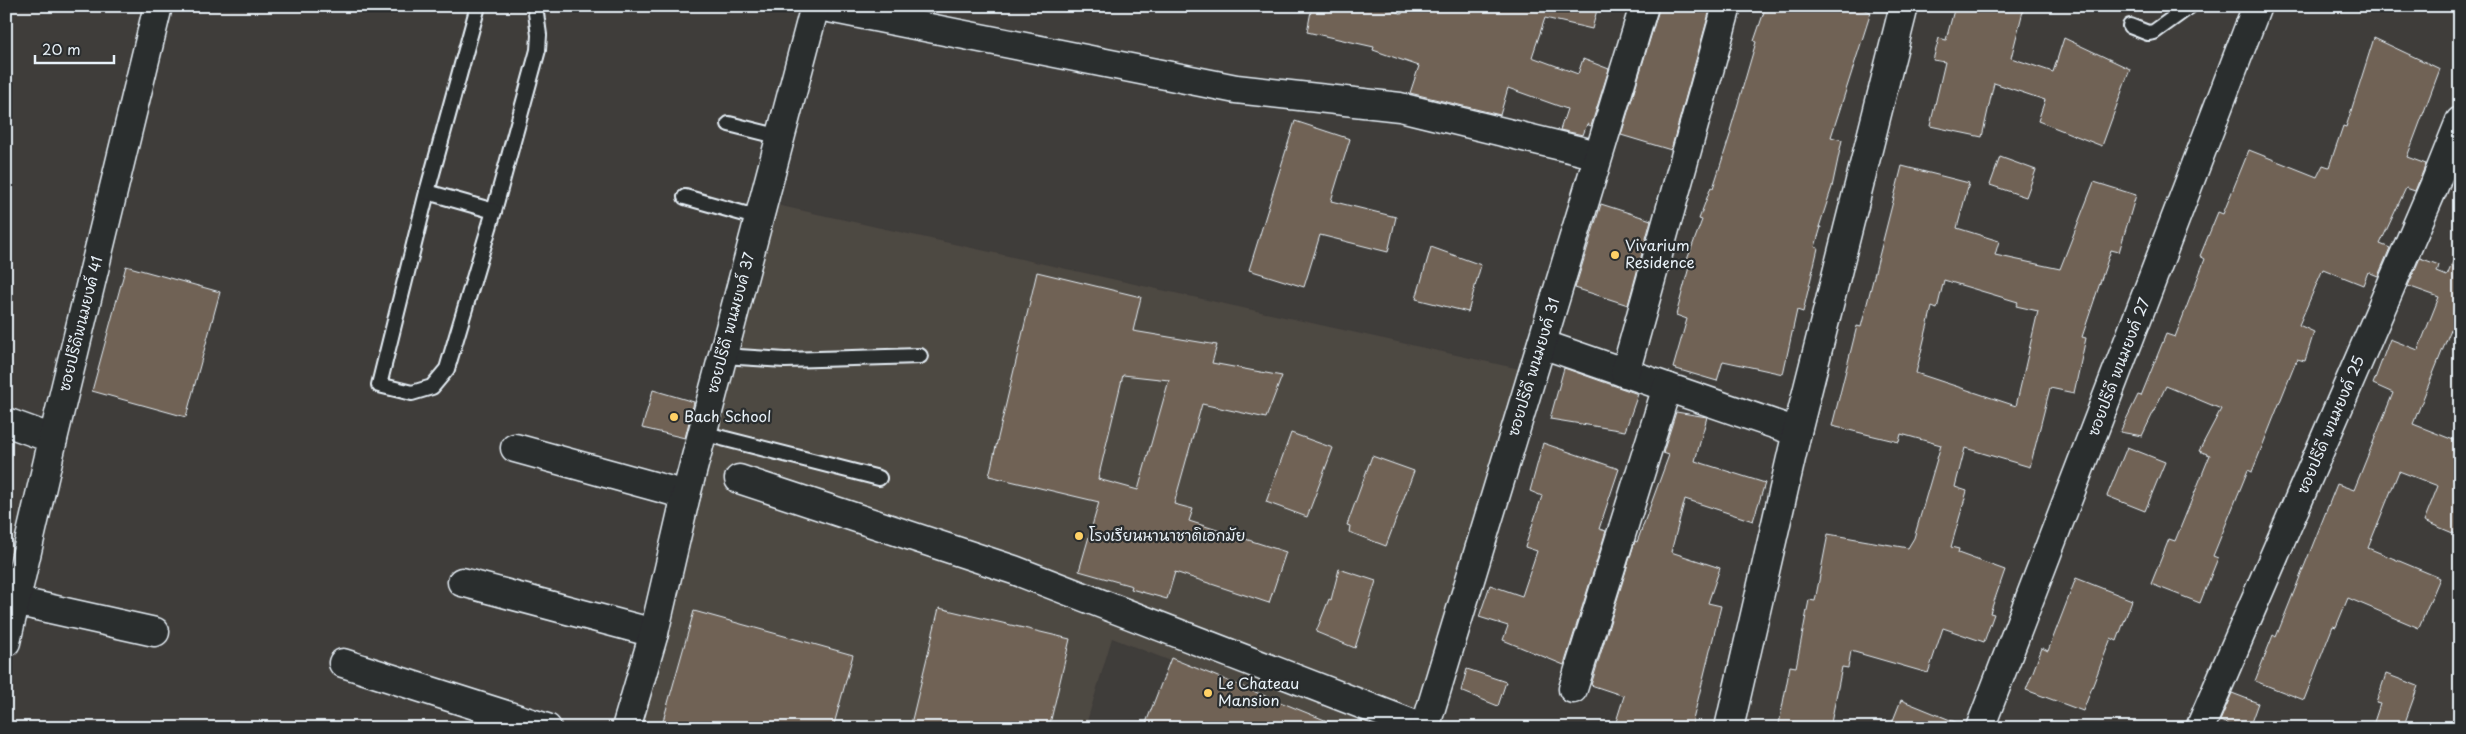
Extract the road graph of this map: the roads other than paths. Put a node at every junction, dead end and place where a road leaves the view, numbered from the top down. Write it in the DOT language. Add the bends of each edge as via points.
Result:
graph roads {
  1 [pos="158,6"];
  2 [pos="478,6"];
  3 [pos="535,6"];
  4 [pos="817,6"];
  5 [pos="1644,6"];
  6 [pos="1727,6"];
  7 [pos="1904,6"];
  8 [pos="2190,6"];
  9 [pos="2258,6"];
  10 [pos="2130,26"];
  11 [pos="2460,121"];
  12 [pos="729,124"];
  13 [pos="781,136"];
  14 [pos="1598,155"];
  15 [pos="427,192"];
  16 [pos="684,197"];
  17 [pos="494,211"];
  18 [pos="759,218"];
  19 [pos="1542,344"];
  20 [pos="723,356"];
  21 [pos="920,356"];
  22 [pos="1625,373"];
  23 [pos="1667,387"];
  24 [pos="6,422"];
  25 [pos="1796,432"];
  26 [pos="702,434"];
  27 [pos="53,439"];
  28 [pos="515,448"];
  29 [pos="878,478"];
  30 [pos="739,479"];
  31 [pos="686,495"];
  32 [pos="462,582"];
  33 [pos="15,601"];
  34 [pos="155,632"];
  35 [pos="654,633"];
  36 [pos="6,642"];
  37 [pos="342,663"];
  38 [pos="1573,689"];
  39 [pos="547,728"];
  40 [pos="626,728"];
  41 [pos="1424,728"];
  42 [pos="1729,728"];
  43 [pos="1980,728"];
  44 [pos="2200,728"];
  1 -- 27 [label="street, ซอยปรีดีพนมยงค์ 41"];
  2 -- 15 [label="lane"];
  3 -- 17 [label="lane" via="540,35 538,50"];
  4 -- 13 [label="street, ซอยปรีดี พนมยงค์ 37"];
  4 -- 14 [label="street" via="1236,89 1400,107"];
  5 -- 14 [label="street, ซอยปรีดี พนมยงค์ 31"];
  6 -- 22 [label="street"];
  7 -- 25 [label="street"];
  8 -- 10 [label="lane" via="2154,32"];
  9 -- 43 [label="street, ซอยปรีดี พนมยงค์ 27"];
  11 -- 44 [label="street, ซอยปรีดี พนมยงค์ 25"];
  12 -- 13 [label="lane"];
  13 -- 18 [label="street, ซอยปรีดี พนมยงค์ 37"];
  14 -- 19 [label="street, ซอยปรีดี พนมยงค์ 31"];
  15 -- 17 [label="lane"];
  15 -- 17 [label="lane" via="379,385 412,394 432,387 447,369"];
  16 -- 18 [label="lane"];
  18 -- 20 [label="street, ซอยปรีดี พนมยงค์ 37"];
  19 -- 22 [label="street"];
  19 -- 41 [label="street, ซอยปรีดี พนมยงค์ 31"];
  20 -- 21 [label="lane" via="785,360"];
  20 -- 26 [label="street, ซอยปรีดี พนมยงค์ 37"];
  22 -- 23 [label="street"];
  23 -- 25 [label="street"];
  23 -- 38 [label="street"];
  24 -- 27 [label="street"];
  25 -- 42 [label="street"];
  26 -- 29 [label="lane"];
  26 -- 31 [label="street, ซอยปรีดี พนมยงค์ 37"];
  27 -- 33 [label="street, ซอยปรีดีพนมยงค์ 41"];
  28 -- 31 [label="street"];
  30 -- 41 [label="street" via="1014,570"];
  31 -- 35 [label="street, ซอยปรีดี พนมยงค์ 37"];
  32 -- 35 [label="street"];
  33 -- 34 [label="street"];
  33 -- 36 [label="street, ซอยปรีดีพนมยงค์ 41"];
  35 -- 40 [label="street, ซอยปรีดี พนมยงค์ 37"];
  37 -- 39 [label="street"];
}
